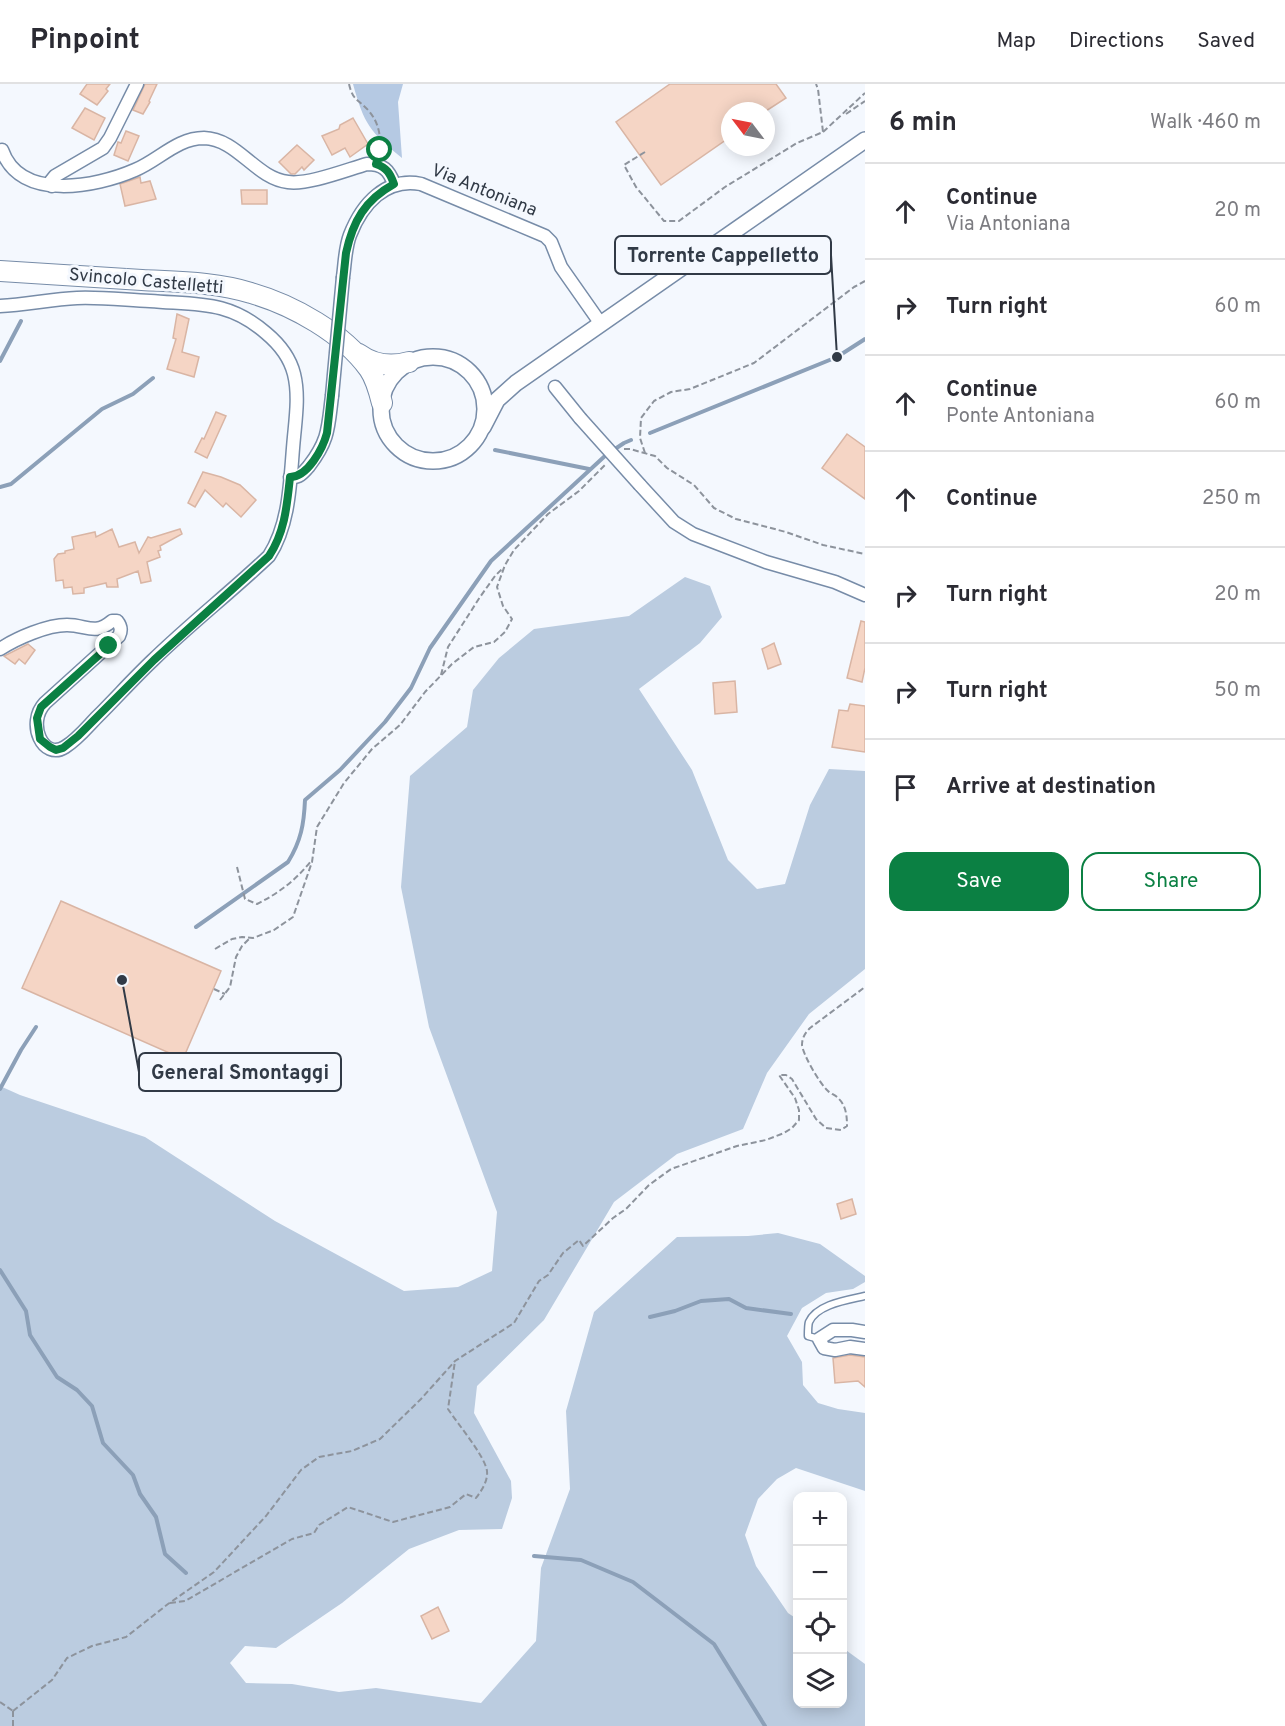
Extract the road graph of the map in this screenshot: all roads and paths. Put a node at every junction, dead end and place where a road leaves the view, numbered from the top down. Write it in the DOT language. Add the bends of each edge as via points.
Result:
graph roads {
  1 [pos="137,84"];
  2 [pos="349,84"];
  3 [pos="816,84"];
  4 [pos="865,93"];
  5 [pos="865,101"];
  6 [pos="838,118"];
  7 [pos="823,132"];
  8 [pos="865,140"];
  9 [pos="2,150"];
  10 [pos="645,152"];
  11 [pos="376,164"];
  12 [pos="394,184"];
  13 [pos="52,186"];
  14 [pos="0,271"];
  15 [pos="865,281"];
  16 [pos="0,306"];
  17 [pos="601,324"];
  18 [pos="349,348"];
  19 [pos="409,362"];
  20 [pos="476,379"];
  21 [pos="516,383"];
  22 [pos="555,387"];
  23 [pos="382,403"];
  24 [pos="483,427"];
  25 [pos="620,450"];
  26 [pos="645,453"];
  27 [pos="607,463"];
  28 [pos="290,477"];
  29 [pos="865,554"];
  30 [pos="505,566"];
  31 [pos="865,595"];
  32 [pos="0,650"];
  33 [pos="441,676"];
  34 [pos="312,859"];
  35 [pos="237,867"];
  36 [pos="250,938"];
  37 [pos="215,949"];
  38 [pos="865,987"];
  39 [pos="214,989"];
  40 [pos="225,994"];
  41 [pos="220,1000"];
  42 [pos="865,1296"];
  43 [pos="865,1332"];
  44 [pos="819,1339"];
  45 [pos="865,1349"];
  46 [pos="455,1361"];
  47 [pos="168,1604"];
  48 [pos="0,1702"];
  49 [pos="13,1711"];
  50 [pos="13,1726"];
  1 -- 13 [label="street" via="103,148 55,176"];
  2 -- 11 [label="path" via="352,96 369,111 380,131"];
  3 -- 7 [label="path"];
  4 -- 6 [label="path"];
  5 -- 6 [label="path"];
  6 -- 7 [label="path"];
  7 -- 10 [label="path" via="797,142 679,220 664,221 636,187 624,165"];
  8 -- 17 [label="street"];
  9 -- 13 [label="street" via="21,176"];
  11 -- 12 [label="street" via="385,167"];
  11 -- 13 [label="street" via="290,183 265,174 224,143 189,139 136,170 114,178"];
  12 -- 17 [label="street, Via Antoniana" via="421,184 545,236 561,267"];
  12 -- 28 [label="street, bridge" via="366,206 350,236 325,442 304,472"];
  14 -- 18 [label="main road, Svincolo Castelletti" via="202,284 251,293 297,311"];
  15 -- 26 [label="path" via="754,363 654,401 641,418 640,438"];
  16 -- 28 [label="street" via="101,298 216,306 248,318 274,340 293,371 297,401"];
  17 -- 21 [label="street"];
  18 -- 19 [label="main road" via="379,364"];
  18 -- 23 [label="main road" via="368,368"];
  19 -- 20 [label="street" via="444,357 461,364"];
  19 -- 23 [label="street" via="385,388"];
  20 -- 21 [label="street" via="501,388"];
  20 -- 24 [label="street" via="486,410"];
  21 -- 24 [label="street" via="498,400"];
  22 -- 31 [label="street, bridge" via="674,522 693,534 766,562"];
  23 -- 24 [label="street" via="383,423 389,437 400,450 415,458 431,461 462,453"];
  25 -- 26 [label="path"];
  26 -- 29 [label="path" via="694,485 714,508 736,519"];
  27 -- 30 [label="path" via="548,514 514,550"];
  28 -- 32 [label="street" via="284,520 269,556 63,748 56,750 40,739 38,713 120,636 120,625 112,621 103,629 67,625 41,630"];
  30 -- 33 [label="path" via="448,647"];
  30 -- 33 [label="path" via="497,587 512,619 505,632 494,642 474,647"];
  33 -- 34 [label="path" via="344,783 317,827"];
  34 -- 35 [label="path" via="300,875 257,904 244,899"];
  34 -- 36 [label="path" via="293,917 274,930"];
  36 -- 37 [label="path" via="231,939"];
  36 -- 40 [label="path" via="236,957"];
  38 -- 46 [label="path" via="810,1028 802,1041 818,1079 845,1110 847,1126 841,1130 826,1128 816,1119 792,1079 780,1075 799,1110 799,1120 792,1128 766,1140 671,1169 583,1246 579,1240 563,1254 539,1281 514,1323"];
  39 -- 40 [label="path"];
  40 -- 41 [label="path"];
  42 -- 44 [label="lane" via="829,1305 816,1314 809,1322 808,1336"];
  43 -- 44 [label="street" via="833,1330"];
  44 -- 45 [label="street" via="824,1348"];
  46 -- 47 [label="path" via="380,1439 352,1451 319,1457 300,1470 266,1516 214,1572"];
  46 -- 47 [label="path" via="447,1409 482,1457 487,1472 476,1497 466,1494 450,1507 393,1522 348,1507 319,1525 314,1533 292,1539 185,1601"];
  47 -- 49 [label="path" via="126,1637 67,1658 52,1680"];
  48 -- 49 [label="path"];
  49 -- 50 [label="path"];
}
